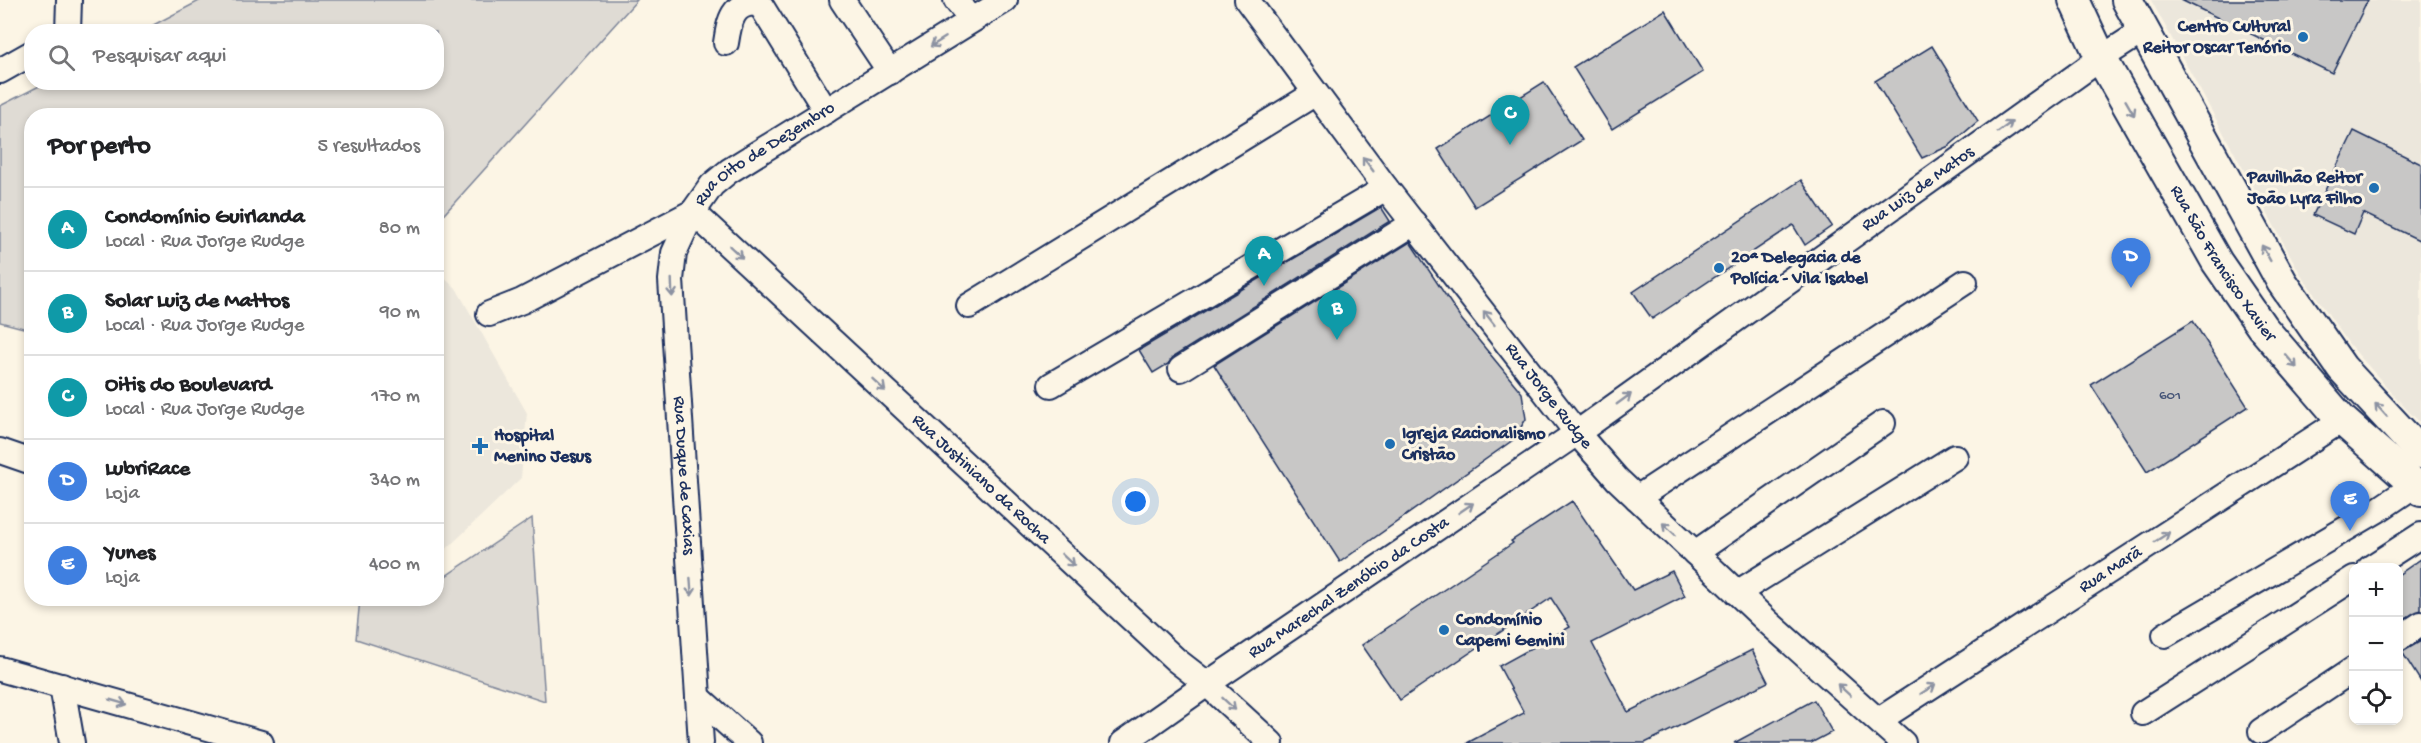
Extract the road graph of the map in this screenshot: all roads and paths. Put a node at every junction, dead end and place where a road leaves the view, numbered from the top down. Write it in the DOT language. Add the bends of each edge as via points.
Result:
graph roads {
  1 [pos="69,0"];
  2 [pos="842,0"];
  3 [pos="956,0"];
  4 [pos="1005,0"];
  5 [pos="1247,0"];
  6 [pos="2074,0"];
  7 [pos="2127,0"];
  8 [pos="972,20"];
  9 [pos="69,24"];
  10 [pos="2143,31"];
  11 [pos="726,43"];
  12 [pos="24,58"];
  13 [pos="2101,58"];
  14 [pos="0,71"];
  15 [pos="890,72"];
  16 [pos="1314,94"];
  17 [pos="826,111"];
  18 [pos="1386,188"];
  19 [pos="693,212"];
  20 [pos="1414,224"];
  21 [pos="1965,282"];
  22 [pos="969,306"];
  23 [pos="489,314"];
  24 [pos="1180,369"];
  25 [pos="1051,385"];
  26 [pos="2342,420"];
  27 [pos="1883,423"];
  28 [pos="1577,433"];
  29 [pos="0,451"];
  30 [pos="2421,453"];
  31 [pos="1955,457"];
  32 [pos="24,459"];
  33 [pos="2418,488"];
  34 [pos="1636,498"];
  35 [pos="2421,535"];
  36 [pos="1695,553"];
  37 [pos="2376,563"];
  38 [pos="2349,581"];
  39 [pos="1737,593"];
  40 [pos="2421,624"];
  41 [pos="2165,635"];
  42 [pos="2403,636"];
  43 [pos="0,669"];
  44 [pos="2351,671"];
  45 [pos="1207,684"];
  46 [pos="62,686"];
  47 [pos="699,697"];
  48 [pos="2143,713"];
  49 [pos="1879,720"];
  50 [pos="2261,731"];
  51 [pos="1898,742"];
  52 [pos="72,743"];
  53 [pos="261,743"];
  54 [pos="701,743"];
  55 [pos="749,743"];
  56 [pos="1123,743"];
  57 [pos="1271,743"];
  1 -- 9 [label="street"];
  2 -- 15 [label="street"];
  3 -- 8 [label="street"];
  4 -- 8 [label="street, Rua Oito de Dezembro"];
  5 -- 16 [label="street, Rua Jorge Rudge"];
  6 -- 13 [label="main road, Rua São Francisco Xavier"];
  7 -- 10 [label="main road, Rua São Francisco Xavier"];
  8 -- 15 [label="street, Rua Oito de Dezembro, one-way"];
  10 -- 13 [label="street, Rua Luiz de Matos"];
  30 -- 10 [label="main road, Rua São Francisco Xavier, one-way" via="2342,368 2282,282"];
  11 -- 17 [label="street" via="729,17 737,7 744,1 760,4"];
  12 -- 14 [label="street"];
  13 -- 26 [label="main road, Rua São Francisco Xavier, one-way" via="2217,262 2262,327"];
  28 -- 13 [label="street, Rua Luiz de Matos, one-way"];
  15 -- 17 [label="street, Rua Oito de Dezembro"];
  18 -- 16 [label="street, Rua Jorge Rudge, one-way"];
  16 -- 22 [label="street"];
  17 -- 19 [label="street, Rua Oito de Dezembro" via="729,171 712,185"];
  18 -- 20 [label="street, Rua Jorge Rudge"];
  18 -- 25 [label="street"];
  19 -- 23 [label="street, Rua Oito de Dezembro" via="522,301"];
  19 -- 45 [label="street, Rua Justiniano da Rocha, one-way" via="1176,660"];
  19 -- 47 [label="street, Rua Duque de Caxias, one-way" via="674,253 672,280"];
  20 -- 24 [label="street"];
  28 -- 20 [label="street, Rua Jorge Rudge, one-way"];
  21 -- 34 [label="street"];
  26 -- 33 [label="main road, Rua São Francisco Xavier"];
  49 -- 26 [label="street, Rua Marã, one-way"];
  27 -- 36 [label="street"];
  28 -- 34 [label="street, Rua Jorge Rudge"];
  45 -- 28 [label="street, Rua Marechal Zenóbio da Costa, one-way"];
  29 -- 32 [label="street"];
  31 -- 39 [label="street"];
  33 -- 41 [label="street"];
  36 -- 34 [label="street, Rua Jorge Rudge, one-way"];
  35 -- 37 [label="street"];
  36 -- 39 [label="street, Rua Jorge Rudge"];
  38 -- 48 [label="street"];
  49 -- 39 [label="street, Rua Jorge Rudge, one-way"];
  40 -- 42 [label="street"];
  43 -- 46 [label="street"];
  44 -- 50 [label="street"];
  45 -- 56 [label="street, Rua Marechal Zenóbio da Costa"];
  45 -- 57 [label="street, Rua Justiniano da Rocha, one-way"];
  46 -- 52 [label="street"];
  46 -- 53 [label="street, one-way"];
  47 -- 54 [label="street, Rua Duque de Caxias"];
  47 -- 55 [label="street"];
  49 -- 51 [label="street, Rua Jorge Rudge"];
}
